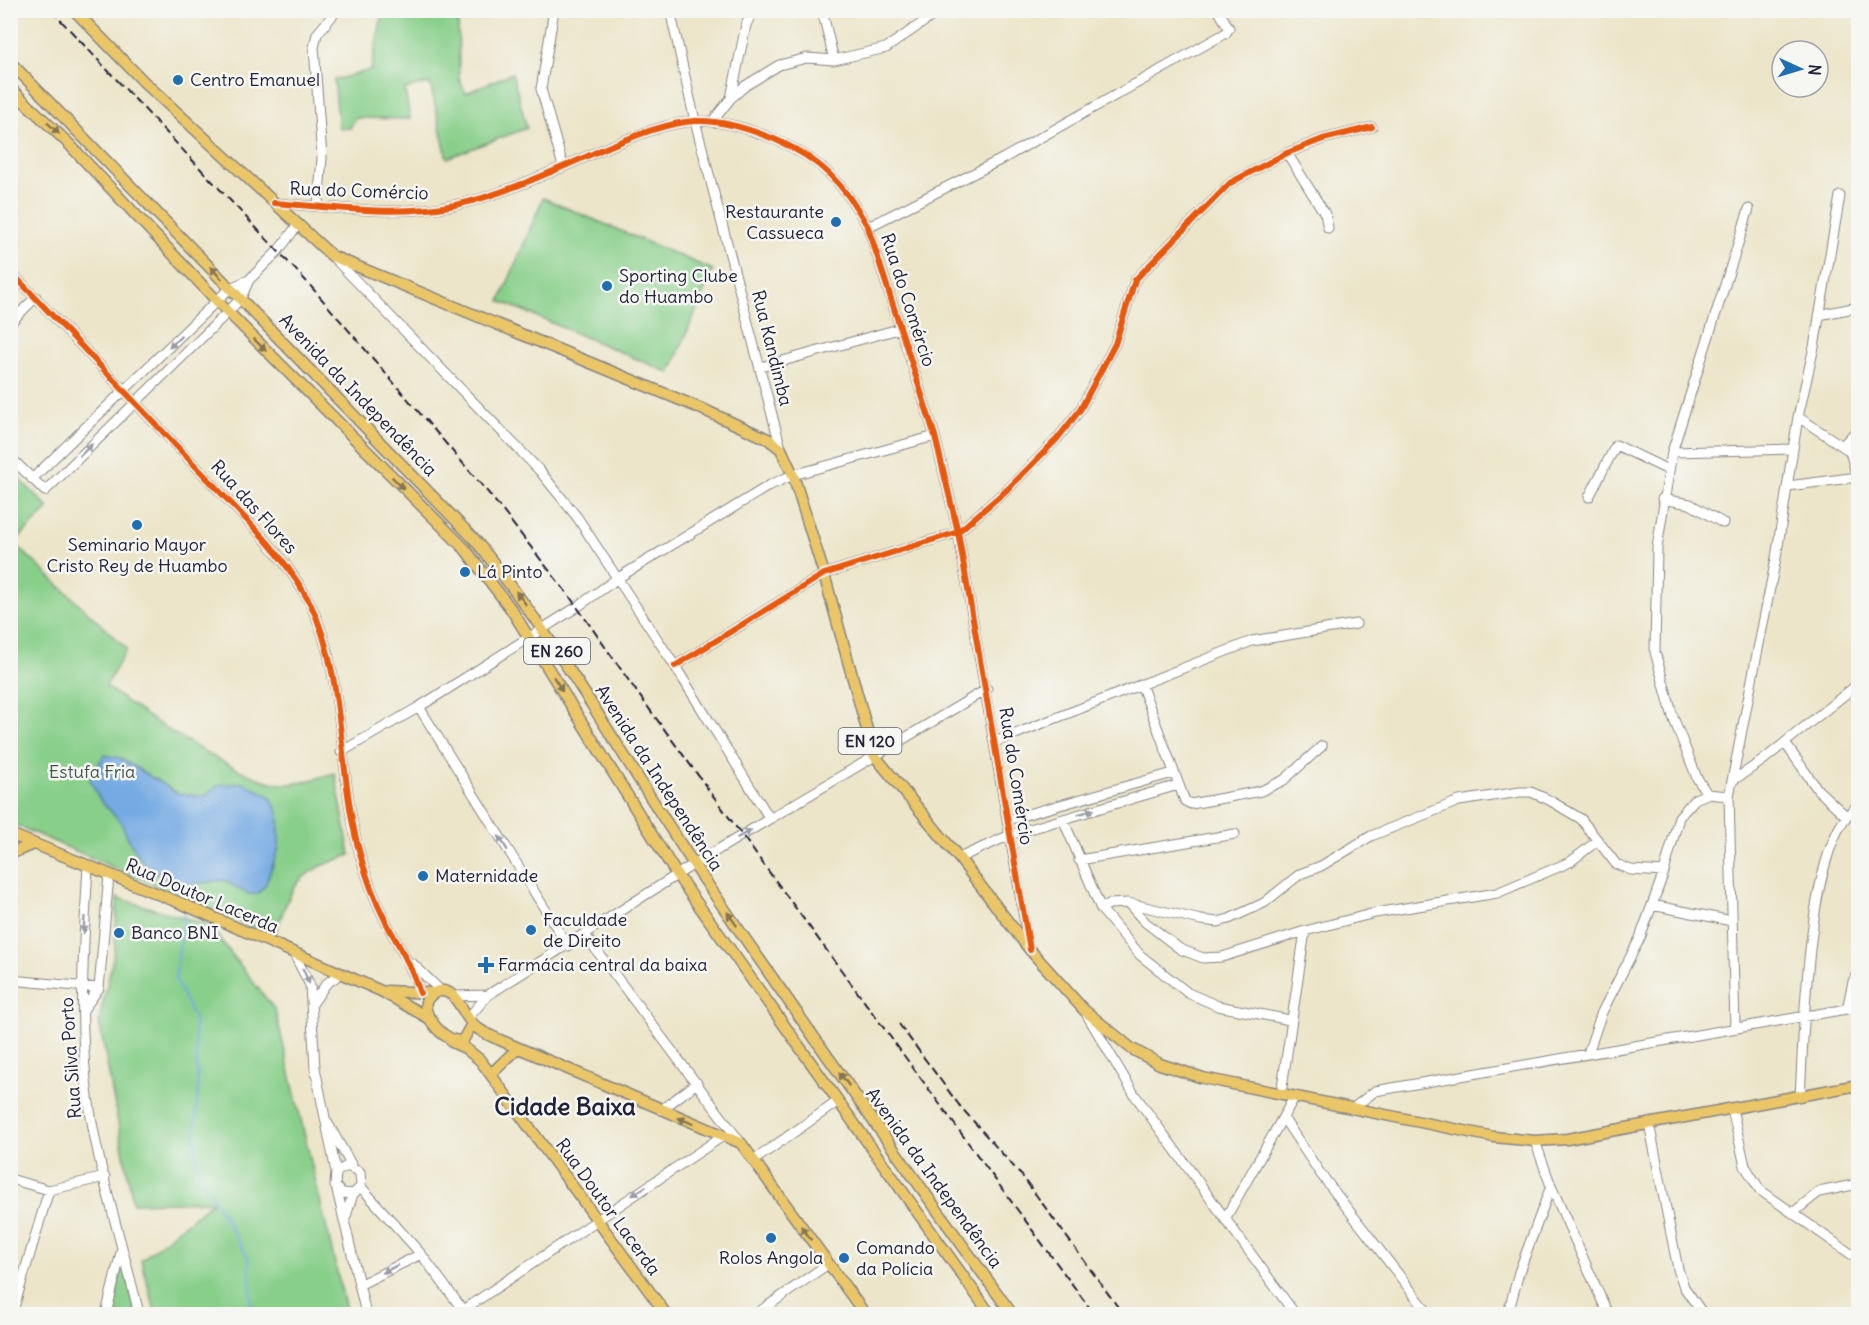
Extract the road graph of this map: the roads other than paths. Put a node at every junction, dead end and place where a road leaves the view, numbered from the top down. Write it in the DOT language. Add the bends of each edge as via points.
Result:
graph roads {
  1 [pos="74,10"];
  2 [pos="337,10"];
  3 [pos="554,10"];
  4 [pos="670,10"];
  5 [pos="753,10"];
  6 [pos="822,10"];
  7 [pos="941,10"];
  8 [pos="1218,10"];
  9 [pos="834,60"];
  10 [pos="10,62"];
  11 [pos="10,88"];
  12 [pos="731,98"];
  13 [pos="695,121"];
  14 [pos="712,122"];
  15 [pos="1372,127"];
  16 [pos="79,132"];
  17 [pos="68,142"];
  18 [pos="1287,153"];
  19 [pos="563,166"];
  20 [pos="1840,196"];
  21 [pos="274,203"];
  22 [pos="318,206"];
  23 [pos="1749,209"];
  24 [pos="155,210"];
  25 [pos="142,221"];
  26 [pos="297,226"];
  27 [pos="868,227"];
  28 [pos="1328,228"];
  29 [pos="332,256"];
  30 [pos="10,271"];
  31 [pos="249,280"];
  32 [pos="230,288"];
  33 [pos="36,297"];
  34 [pos="241,298"];
  35 [pos="217,301"];
  36 [pos="1858,307"];
  37 [pos="228,312"];
  38 [pos="1819,315"];
  39 [pos="10,323"];
  40 [pos="902,328"];
  41 [pos="761,367"];
  42 [pos="124,390"];
  43 [pos="136,402"];
  44 [pos="1798,417"];
  45 [pos="1858,429"];
  46 [pos="935,436"];
  47 [pos="1843,445"];
  48 [pos="1793,449"];
  49 [pos="781,450"];
  50 [pos="1671,452"];
  51 [pos="10,457"];
  52 [pos="1668,470"];
  53 [pos="794,475"];
  54 [pos="1858,477"];
  55 [pos="33,479"];
  56 [pos="1788,486"];
  57 [pos="1589,497"];
  58 [pos="1662,499"];
  59 [pos="1723,523"];
  60 [pos="958,532"];
  61 [pos="824,574"];
  62 [pos="618,578"];
  63 [pos="1356,624"];
  64 [pos="543,628"];
  65 [pos="529,638"];
  66 [pos="675,666"];
  67 [pos="1141,684"];
  68 [pos="1858,684"];
  69 [pos="987,689"];
  70 [pos="419,707"];
  71 [pos="995,742"];
  72 [pos="1785,743"];
  73 [pos="1322,746"];
  74 [pos="621,749"];
  75 [pos="341,752"];
  76 [pos="874,754"];
  77 [pos="607,760"];
  78 [pos="1173,773"];
  79 [pos="1732,781"];
  80 [pos="1178,785"];
  81 [pos="1707,794"];
  82 [pos="1729,796"];
  83 [pos="1858,806"];
  84 [pos="1845,816"];
  85 [pos="770,819"];
  86 [pos="1063,819"];
  87 [pos="1007,820"];
  88 [pos="10,834"];
  89 [pos="1235,834"];
  90 [pos="1010,835"];
  91 [pos="1598,841"];
  92 [pos="33,844"];
  93 [pos="10,854"];
  94 [pos="959,858"];
  95 [pos="1079,860"];
  96 [pos="694,864"];
  97 [pos="88,866"];
  98 [pos="1664,872"];
  99 [pos="109,874"];
  100 [pos="677,875"];
  101 [pos="1128,903"];
  102 [pos="1652,905"];
  103 [pos="1101,909"];
  104 [pos="1732,921"];
  105 [pos="1305,931"];
  106 [pos="585,935"];
  107 [pos="568,946"];
  108 [pos="1030,950"];
  109 [pos="293,952"];
  110 [pos="760,959"];
  111 [pos="410,962"];
  112 [pos="743,970"];
  113 [pos="1858,971"];
  114 [pos="770,973"];
  115 [pos="340,974"];
  116 [pos="10,980"];
  117 [pos="753,984"];
  118 [pos="82,986"];
  119 [pos="99,988"];
  120 [pos="381,991"];
  121 [pos="437,992"];
  122 [pos="420,993"];
  123 [pos="488,995"];
  124 [pos="453,996"];
  125 [pos="313,1002"];
  126 [pos="1858,1007"];
  127 [pos="426,1008"];
  128 [pos="1847,1009"];
  129 [pos="83,1010"];
  130 [pos="1084,1010"];
  131 [pos="1804,1015"];
  132 [pos="432,1020"];
  133 [pos="1290,1020"];
  134 [pos="470,1021"];
  135 [pos="1735,1028"];
  136 [pos="452,1042"];
  137 [pos="517,1049"];
  138 [pos="1587,1053"];
  139 [pos="491,1074"];
  140 [pos="697,1083"];
  141 [pos="1858,1085"];
  142 [pos="1281,1094"];
  143 [pos="1295,1096"];
  144 [pos="1800,1096"];
  145 [pos="837,1102"];
  146 [pos="1352,1108"];
  147 [pos="1732,1109"];
  148 [pos="661,1110"];
  149 [pos="322,1112"];
  150 [pos="1284,1119"];
  151 [pos="1649,1123"];
  152 [pos="723,1136"];
  153 [pos="1535,1141"];
  154 [pos="741,1143"];
  155 [pos="753,1161"];
  156 [pos="352,1166"];
  157 [pos="336,1172"];
  158 [pos="105,1177"];
  159 [pos="10,1179"];
  160 [pos="1858,1184"];
  161 [pos="361,1186"];
  162 [pos="1551,1186"];
  163 [pos="49,1190"];
  164 [pos="338,1190"];
  165 [pos="923,1191"];
  166 [pos="353,1194"];
  167 [pos="910,1201"];
  168 [pos="1794,1212"];
  169 [pos="596,1219"];
  170 [pos="1225,1219"];
  171 [pos="344,1224"];
  172 [pos="123,1246"];
  173 [pos="421,1254"];
  174 [pos="1858,1259"];
  175 [pos="828,1264"];
  176 [pos="359,1285"];
  177 [pos="465,1312"];
  178 [pos="12,1314"];
  179 [pos="106,1314"];
  180 [pos="139,1314"];
  181 [pos="366,1314"];
  182 [pos="666,1314"];
  183 [pos="756,1314"];
  184 [pos="865,1314"];
  185 [pos="988,1314"];
  186 [pos="1012,1314"];
  187 [pos="1295,1314"];
  188 [pos="1429,1314"];
  189 [pos="1508,1314"];
  190 [pos="1608,1314"];
  191 [pos="1703,1314"];
  1 -- 21 [label="main road, EN 120" via="144,82"];
  2 -- 22 [label="street" via="317,34 314,47 322,158"];
  3 -- 19 [label="street" via="541,89"];
  4 -- 13 [label="street, Rua Kandimba"];
  5 -- 12 [label="street" via="746,25"];
  6 -- 9 [label="street"];
  7 -- 9 [label="street" via="886,48"];
  8 -- 27 [label="street" via="1229,28 1226,33 1004,158"];
  9 -- 12 [label="street" via="807,58 779,65 760,74"];
  10 -- 16 [label="main road, Avenida da Independência / EN 260"];
  11 -- 17 [label="main road, Avenida da Independência / EN 260, one-way"];
  12 -- 14 [label="street"];
  13 -- 14 [label="street, Rua do Comércio"];
  13 -- 19 [label="street, Rua do Comércio" via="653,130"];
  13 -- 41 [label="street, Rua Kandimba"];
  14 -- 27 [label="street, Rua do Comércio" via="759,133 806,155 842,185"];
  15 -- 18 [label="street"];
  16 -- 17 [label="main road"];
  16 -- 24 [label="main road, Avenida da Independência / EN 260"];
  17 -- 25 [label="main road, Avenida da Independência / EN 260"];
  18 -- 28 [label="street" via="1325,214"];
  18 -- 60 [label="street" via="1230,183 1135,280 1115,344 1080,410 1058,439"];
  19 -- 22 [label="street, Rua do Comércio" via="456,205 395,210"];
  20 -- 38 [label="street"];
  21 -- 22 [label="street, Rua do Comércio"];
  21 -- 26 [label="main road, EN 120"];
  23 -- 50 [label="street"];
  24 -- 25 [label="main road"];
  32 -- 24 [label="main road, Avenida da Independência / EN 260, one-way"];
  25 -- 35 [label="main road, Avenida da Independência / EN 260"];
  26 -- 29 [label="main road, EN 120"];
  26 -- 31 [label="street"];
  27 -- 40 [label="street, Rua do Comércio"];
  29 -- 49 [label="main road, EN 120" via="702,409 768,439"];
  29 -- 62 [label="street" via="539,470"];
  30 -- 33 [label="street, Rua das Flores"];
  31 -- 32 [label="street"];
  31 -- 34 [label="street"];
  32 -- 34 [label="main road, Avenida da Independência / EN 260"];
  32 -- 35 [label="street"];
  33 -- 39 [label="street"];
  33 -- 42 [label="street, Rua das Flores"];
  34 -- 37 [label="street"];
  64 -- 34 [label="main road, Avenida da Independência / EN 260, one-way" via="475,540"];
  35 -- 37 [label="main road, Avenida da Independência / EN 260"];
  35 -- 42 [label="street, one-way"];
  36 -- 38 [label="street"];
  37 -- 43 [label="street"];
  37 -- 65 [label="main road, Avenida da Independência / EN 260, one-way" via="465,549"];
  38 -- 44 [label="street"];
  40 -- 41 [label="street"];
  40 -- 46 [label="street, Rua do Comércio"];
  41 -- 49 [label="street, Rua Kandimba"];
  42 -- 43 [label="street, Rua das Flores"];
  42 -- 55 [label="street"];
  55 -- 43 [label="street, one-way" via="45,491"];
  43 -- 75 [label="street, Rua das Flores" via="277,553 310,604 326,652"];
  44 -- 47 [label="street"];
  44 -- 48 [label="street"];
  45 -- 47 [label="street"];
  46 -- 53 [label="street"];
  46 -- 60 [label="street, Rua do Comércio"];
  47 -- 54 [label="street" via="1854,458"];
  48 -- 50 [label="street"];
  48 -- 56 [label="street"];
  49 -- 53 [label="main road, EN 120"];
  50 -- 52 [label="street"];
  51 -- 55 [label="street"];
  52 -- 57 [label="street" via="1616,446"];
  52 -- 58 [label="street"];
  53 -- 61 [label="main road, EN 120"];
  53 -- 62 [label="street" via="770,485"];
  54 -- 56 [label="street"];
  56 -- 79 [label="street"];
  58 -- 59 [label="street" via="1690,504"];
  58 -- 81 [label="street" via="1656,548 1655,652 1673,717"];
  60 -- 61 [label="street"];
  60 -- 69 [label="street, Rua do Comércio"];
  61 -- 66 [label="street"];
  61 -- 76 [label="main road, EN 120"];
  62 -- 64 [label="street"];
  62 -- 66 [label="street"];
  63 -- 67 [label="street" via="1252,641"];
  64 -- 65 [label="street"];
  64 -- 74 [label="main road, Avenida da Independência / EN 260"];
  65 -- 70 [label="street"];
  65 -- 77 [label="main road, Avenida da Independência / EN 260, one-way"];
  66 -- 85 [label="street"];
  67 -- 71 [label="street"];
  67 -- 78 [label="street"];
  68 -- 72 [label="street"];
  69 -- 71 [label="street, Rua do Comércio"];
  69 -- 76 [label="street"];
  70 -- 75 [label="street"];
  107 -- 70 [label="street, one-way"];
  71 -- 87 [label="street, Rua do Comércio"];
  72 -- 79 [label="street"];
  72 -- 84 [label="street" via="1818,790"];
  73 -- 80 [label="street" via="1284,780 1261,791 1191,804 1185,801"];
  74 -- 77 [label="main road"];
  74 -- 96 [label="main road, Avenida da Independência / EN 260"];
  75 -- 111 [label="street, Rua das Flores" via="357,842 368,879 386,923"];
  76 -- 85 [label="street"];
  76 -- 94 [label="main road, EN 120"];
  77 -- 100 [label="main road, Avenida da Independência / EN 260"];
  78 -- 80 [label="street"];
  78 -- 87 [label="street"];
  79 -- 82 [label="street"];
  86 -- 80 [label="street, one-way"];
  81 -- 82 [label="street"];
  81 -- 98 [label="street" via="1695,799 1679,817"];
  82 -- 104 [label="street"];
  83 -- 84 [label="street"];
  84 -- 131 [label="street" via="1830,847 1817,905"];
  96 -- 85 [label="street, one-way"];
  86 -- 90 [label="street"];
  86 -- 95 [label="street"];
  87 -- 90 [label="street, Rua do Comércio"];
  88 -- 92 [label="main road, Rua Doutor Lacerda"];
  89 -- 95 [label="street"];
  90 -- 94 [label="street"];
  90 -- 108 [label="street, Rua do Comércio"];
  91 -- 98 [label="street" via="1616,864 1631,870"];
  91 -- 101 [label="street" via="1581,819 1531,792 1520,792 1460,801 1371,836 1300,874 1264,903 1229,919 1201,920"];
  91 -- 105 [label="street" via="1570,861 1497,893 1374,913"];
  92 -- 93 [label="main road"];
  92 -- 97 [label="main road, Rua Doutor Lacerda"];
  94 -- 108 [label="main road, EN 120"];
  95 -- 103 [label="street"];
  96 -- 100 [label="street"];
  110 -- 96 [label="main road, Avenida da Independência / EN 260, one-way"];
  97 -- 99 [label="main road, Rua Doutor Lacerda"];
  97 -- 118 [label="street, Rua Silva Porto, one-way"];
  98 -- 102 [label="street"];
  99 -- 109 [label="main road, Rua Doutor Lacerda"];
  99 -- 119 [label="street"];
  100 -- 106 [label="street"];
  100 -- 112 [label="main road, Avenida da Independência / EN 260"];
  101 -- 103 [label="street" via="1109,904"];
  101 -- 105 [label="street" via="1180,949 1203,958 1222,957"];
  102 -- 104 [label="street"];
  102 -- 138 [label="street"];
  103 -- 133 [label="street" via="1140,955 1188,993 1218,1006"];
  104 -- 135 [label="street"];
  105 -- 133 [label="street"];
  106 -- 107 [label="street"];
  106 -- 140 [label="street"];
  107 -- 123 [label="street"];
  108 -- 130 [label="main road, EN 120"];
  109 -- 115 [label="main road, Rua Doutor Lacerda"];
  109 -- 125 [label="street, one-way" via="306,975"];
  110 -- 112 [label="main road"];
  110 -- 114 [label="main road, Avenida da Independência / EN 260"];
  111 -- 121 [label="street, Rua das Flores"];
  111 -- 122 [label="street, Rua das Flores"];
  112 -- 117 [label="main road, Avenida da Independência / EN 260"];
  113 -- 128 [label="street"];
  114 -- 117 [label="main road"];
  165 -- 114 [label="main road, Avenida da Independência / EN 260, one-way"];
  115 -- 120 [label="main road, Rua Doutor Lacerda"];
  115 -- 125 [label="street" via="326,984"];
  116 -- 118 [label="street"];
  117 -- 145 [label="main road, Avenida da Independência / EN 260"];
  118 -- 119 [label="street"];
  118 -- 129 [label="street, Rua Silva Porto"];
  119 -- 129 [label="street"];
  120 -- 122 [label="main road, Rua Doutor Lacerda"];
  120 -- 132 [label="main road, Rua Doutor Lacerda"];
  121 -- 122 [label="main road, Rua Doutor Lacerda"];
  121 -- 124 [label="main road"];
  121 -- 127 [label="main road" via="426,1002"];
  122 -- 127 [label="main road, Rua Doutor Lacerda"];
  123 -- 124 [label="street"];
  123 -- 134 [label="street"];
  124 -- 134 [label="main road"];
  125 -- 149 [label="street" via="315,1068"];
  126 -- 128 [label="street"];
  127 -- 132 [label="main road, Rua Doutor Lacerda"];
  128 -- 131 [label="street"];
  129 -- 158 [label="street, Rua Silva Porto" via="86,1081"];
  130 -- 142 [label="main road, EN 120" via="1132,1049 1160,1064 1203,1078"];
  130 -- 170 [label="street" via="1134,1094"];
  131 -- 135 [label="street"];
  131 -- 144 [label="street"];
  132 -- 136 [label="main road, Rua Doutor Lacerda"];
  133 -- 142 [label="street"];
  134 -- 136 [label="main road" via="464,1040"];
  134 -- 137 [label="main road"];
  135 -- 138 [label="street"];
  136 -- 139 [label="main road, Rua Doutor Lacerda" via="478,1058"];
  137 -- 139 [label="main road"];
  137 -- 148 [label="main road"];
  138 -- 146 [label="street" via="1375,1091"];
  139 -- 169 [label="main road, Rua Doutor Lacerda"];
  140 -- 148 [label="street"];
  140 -- 154 [label="street"];
  141 -- 144 [label="main road, EN 120"];
  142 -- 143 [label="main road, EN 120"];
  143 -- 146 [label="main road, EN 120"];
  143 -- 150 [label="street"];
  144 -- 147 [label="main road, EN 120"];
  145 -- 155 [label="street"];
  145 -- 167 [label="main road, Avenida da Independência / EN 260"];
  146 -- 153 [label="main road, EN 120" via="1494,1137"];
  147 -- 151 [label="main road, EN 120"];
  147 -- 168 [label="street" via="1750,1178 1760,1190"];
  152 -- 148 [label="main road, one-way"];
  149 -- 156 [label="street"];
  149 -- 157 [label="street"];
  150 -- 170 [label="street"];
  150 -- 188 [label="street" via="1320,1173"];
  151 -- 153 [label="main road, EN 120" via="1567,1139"];
  151 -- 191 [label="street" via="1678,1269 1684,1287"];
  152 -- 154 [label="main road"];
  152 -- 169 [label="street, one-way"];
  153 -- 162 [label="street"];
  154 -- 155 [label="main road"];
  175 -- 155 [label="main road, one-way"];
  156 -- 157 [label="street"];
  156 -- 161 [label="street" via="362,1176"];
  157 -- 164 [label="street"];
  158 -- 163 [label="street"];
  158 -- 172 [label="street, Rua Silva Porto"];
  159 -- 163 [label="street"];
  160 -- 168 [label="street" via="1819,1192"];
  161 -- 166 [label="street"];
  161 -- 173 [label="street"];
  162 -- 189 [label="street"];
  162 -- 190 [label="street"];
  163 -- 178 [label="street"];
  164 -- 166 [label="street"];
  164 -- 171 [label="street"];
  165 -- 167 [label="main road"];
  165 -- 186 [label="main road, Avenida da Independência / EN 260"];
  166 -- 171 [label="street"];
  167 -- 185 [label="main road, Avenida da Independência / EN 260"];
  168 -- 174 [label="street"];
  169 -- 177 [label="street"];
  169 -- 182 [label="main road, Rua Doutor Lacerda"];
  170 -- 187 [label="street"];
  171 -- 176 [label="street"];
  172 -- 179 [label="street"];
  172 -- 180 [label="street, Rua Silva Porto"];
  173 -- 176 [label="street, one-way"];
  173 -- 177 [label="street"];
  175 -- 183 [label="street"];
  175 -- 184 [label="main road"];
  176 -- 181 [label="street"];
}
